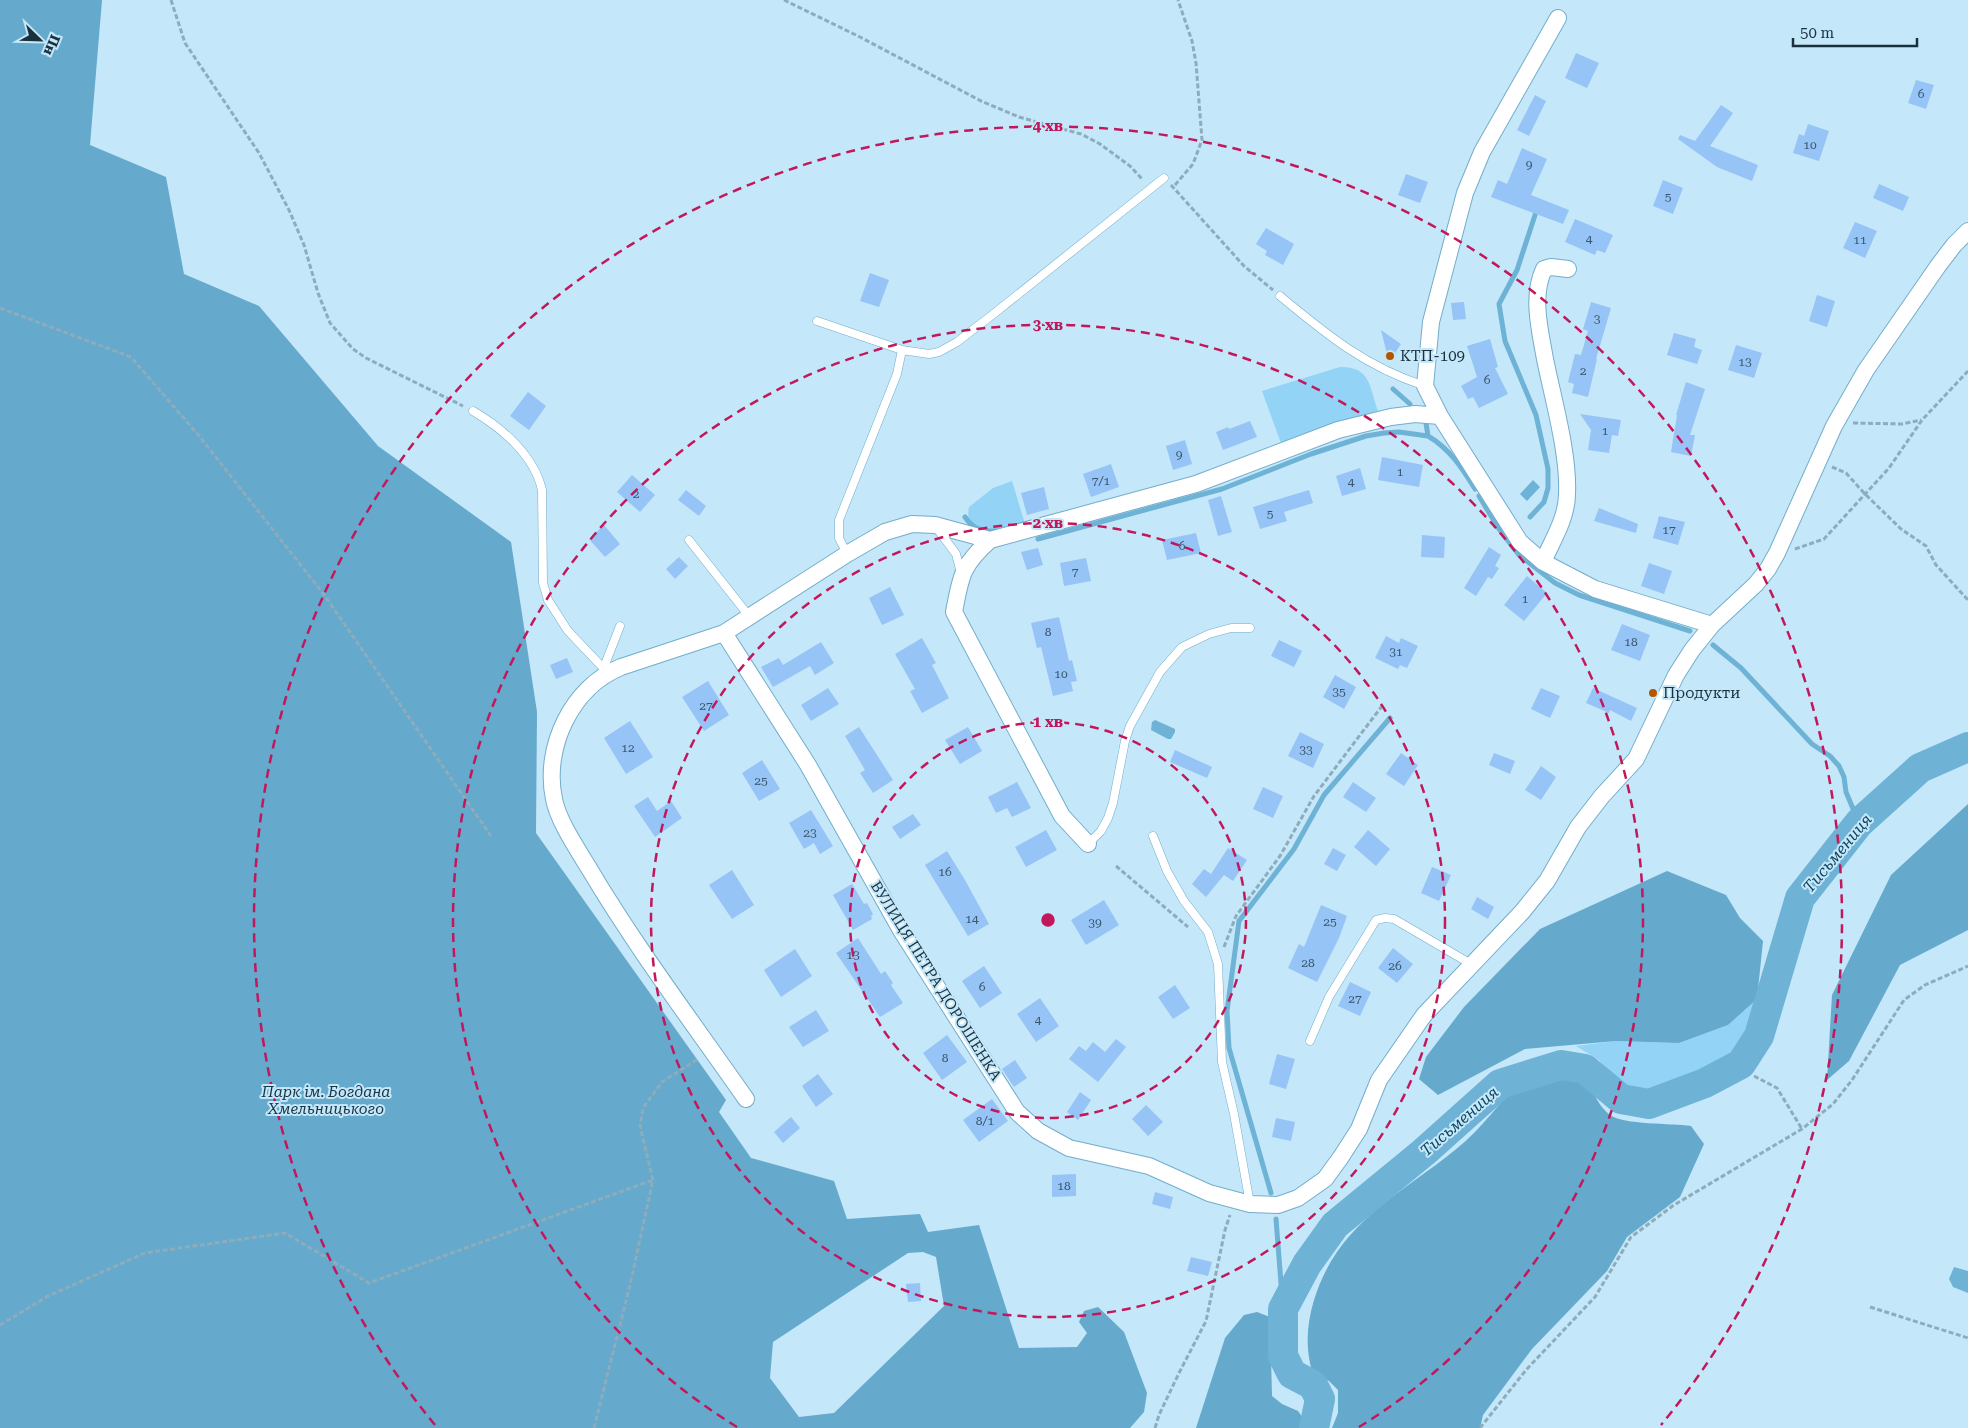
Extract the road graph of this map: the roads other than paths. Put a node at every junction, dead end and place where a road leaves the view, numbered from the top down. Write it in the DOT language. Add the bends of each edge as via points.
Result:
graph roads {
  1 [pos="1558,18"];
  2 [pos="1164,178"];
  3 [pos="1968,231"];
  4 [pos="1568,270"];
  5 [pos="1280,296"];
  6 [pos="817,321"];
  7 [pos="902,350"];
  8 [pos="1425,386"];
  9 [pos="473,410"];
  10 [pos="1440,416"];
  11 [pos="935,526"];
  12 [pos="689,540"];
  13 [pos="990,540"];
  14 [pos="847,554"];
  15 [pos="1543,562"];
  16 [pos="961,574"];
  17 [pos="749,616"];
  18 [pos="1712,625"];
  19 [pos="620,626"];
  20 [pos="1250,628"];
  21 [pos="724,633"];
  22 [pos="606,670"];
  23 [pos="1153,836"];
  24 [pos="1088,844"];
  25 [pos="1471,964"];
  26 [pos="1310,1041"];
  27 [pos="746,1099"];
  28 [pos="1242,1202"];
  1 -- 8 [label="street" via="1482,152 1465,192 1430,322"];
  2 -- 7 [label="lane" via="957,342 930,354"];
  3 -- 18 [label="street, ВУЛИЦЯ ПЕТРА ДОРОШЕНКА" via="1954,245 1866,370 1834,426 1777,553 1756,584"];
  4 -- 15 [label="street" via="1544,269 1538,296 1539,326 1561,439 1568,497"];
  5 -- 8 [label="lane" via="1329,336 1379,368"];
  6 -- 7 [label="lane"];
  7 -- 14 [label="lane" via="898,374 839,520 839,538"];
  8 -- 10 [label="street"];
  9 -- 22 [label="lane" via="499,427 514,442 540,482 543,583 548,600 571,635"];
  10 -- 13 [label="street" via="1391,417 1338,430 1196,484"];
  10 -- 15 [label="street" via="1520,542"];
  11 -- 13 [label="street"];
  11 -- 14 [label="street" via="912,524 884,532"];
  11 -- 16 [label="lane" via="956,554"];
  12 -- 17 [label="lane"];
  13 -- 16 [label="street" via="974,554"];
  14 -- 17 [label="street"];
  15 -- 18 [label="street" via="1595,589"];
  16 -- 24 [label="street" via="954,612 1062,816"];
  17 -- 21 [label="street"];
  18 -- 25 [label="street, ВУЛИЦЯ ПЕТРА ДОРОШЕНКА" via="1676,675 1636,759 1578,827 1547,881"];
  19 -- 22 [label="lane"];
  20 -- 24 [label="lane" via="1231,628 1209,634 1182,647 1160,672 1130,726 1108,818"];
  21 -- 22 [label="street"];
  21 -- 28 [label="street, ВУЛИЦЯ ПЕТРА ДОРОШЕНКА" via="808,765 902,932 1017,1112 1038,1131 1069,1148 1150,1166 1209,1193"];
  22 -- 27 [label="street" via="578,700 558,738 553,756 554,801 570,837 607,899"];
  23 -- 28 [label="lane" via="1184,901 1208,932 1218,964 1222,1062 1234,1114"];
  25 -- 26 [label="lane" via="1394,919 1376,920 1329,997"];
  25 -- 28 [label="street, ВУЛИЦЯ ПЕТРА ДОРОШЕНКА" via="1424,1015 1392,1059 1379,1080 1359,1130 1325,1178 1298,1198 1278,1204"];
}
